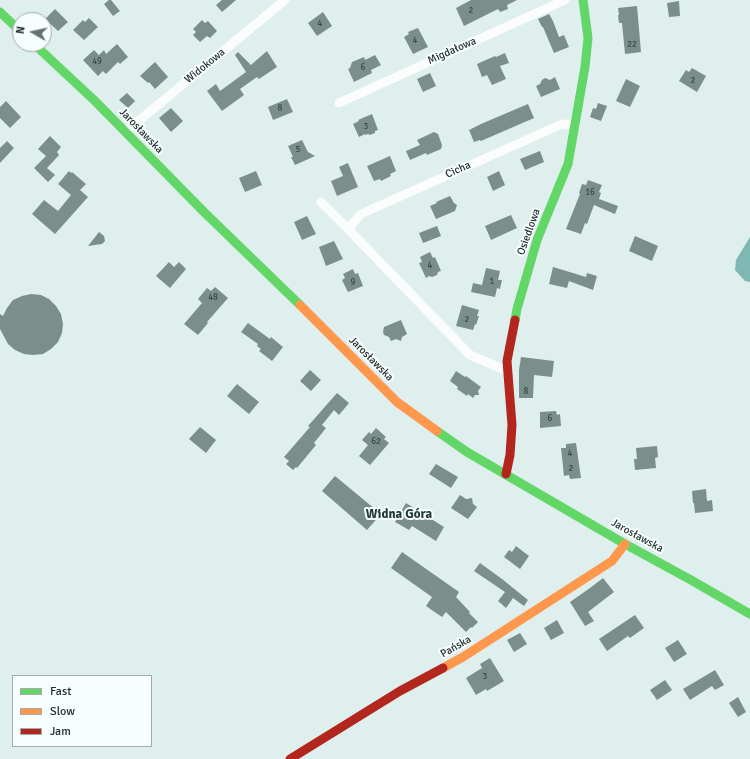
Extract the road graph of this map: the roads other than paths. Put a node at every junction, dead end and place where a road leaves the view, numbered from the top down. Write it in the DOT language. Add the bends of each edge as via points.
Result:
graph roads {
  1 [pos="284,0"];
  2 [pos="565,0"];
  3 [pos="583,0"];
  4 [pos="0,12"];
  5 [pos="12,23"];
  6 [pos="43,52"];
  7 [pos="339,103"];
  8 [pos="575,125"];
  9 [pos="125,132"];
  10 [pos="321,202"];
  11 [pos="348,229"];
  12 [pos="507,371"];
  13 [pos="506,474"];
  14 [pos="625,544"];
  15 [pos="750,614"];
  16 [pos="290,759"];
  1 -- 9 [label="street, Widokowa"];
  2 -- 7 [label="street, Migdałowa"];
  3 -- 8 [label="main road, Osiedlowa" via="588,38"];
  4 -- 5 [label="main road"];
  6 -- 9 [label="main road, Jarosławska"];
  8 -- 11 [label="street, Cicha" via="562,124 361,214"];
  8 -- 12 [label="main road, Osiedlowa" via="568,164 537,240 517,309"];
  9 -- 13 [label="main road, Jarosławska" via="397,402 467,452"];
  10 -- 11 [label="street"];
  11 -- 12 [label="street" via="470,355"];
  12 -- 13 [label="main road, Osiedlowa" via="512,426"];
  13 -- 14 [label="main road, Jarosławska"];
  14 -- 15 [label="main road, Jarosławska"];
  14 -- 16 [label="main road, Pańska" via="612,561 476,649 400,691"];
}
